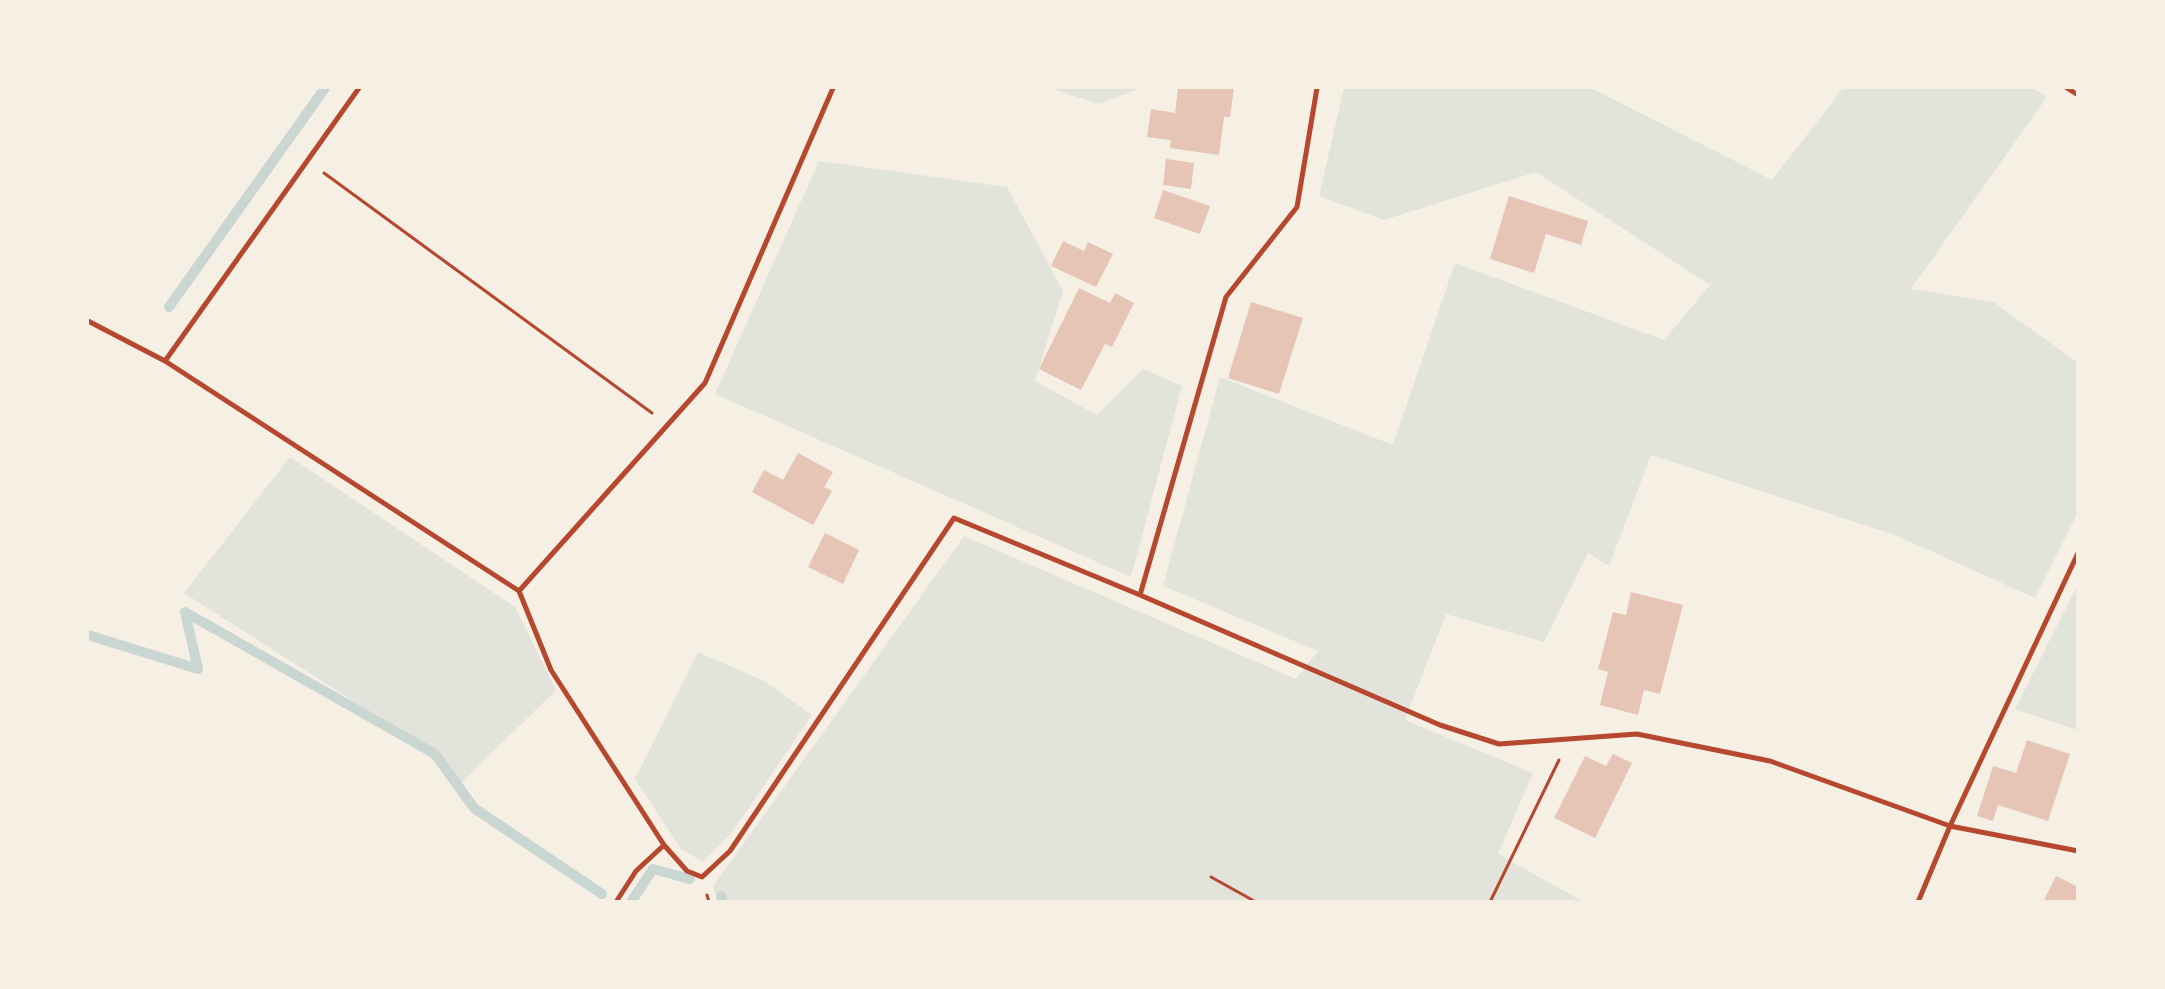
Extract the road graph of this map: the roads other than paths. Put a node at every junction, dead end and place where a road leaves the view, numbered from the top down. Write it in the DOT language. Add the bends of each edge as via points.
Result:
graph roads {
  1 [pos="359,88"];
  2 [pos="833,88"];
  3 [pos="1317,88"];
  4 [pos="2067,88"];
  5 [pos="2078,95"];
  6 [pos="88,321"];
  7 [pos="166,362"];
  8 [pos="2078,553"];
  9 [pos="519,591"];
  10 [pos="1140,595"];
  11 [pos="1950,826"];
  12 [pos="664,844"];
  13 [pos="2078,851"];
  14 [pos="616,902"];
  15 [pos="1918,902"];
  1 -- 7 [label="street"];
  2 -- 9 [label="street" via="705,383"];
  3 -- 10 [label="street" via="1296,207 1226,297"];
  4 -- 5 [label="street"];
  6 -- 7 [label="street"];
  7 -- 9 [label="street"];
  8 -- 11 [label="street"];
  9 -- 12 [label="street" via="551,670"];
  10 -- 11 [label="street" via="1440,725 1499,744 1637,734 1770,761"];
  10 -- 12 [label="street" via="954,518 730,851 702,877 687,871"];
  11 -- 13 [label="street"];
  11 -- 15 [label="street"];
  12 -- 14 [label="street" via="636,871"];
}
